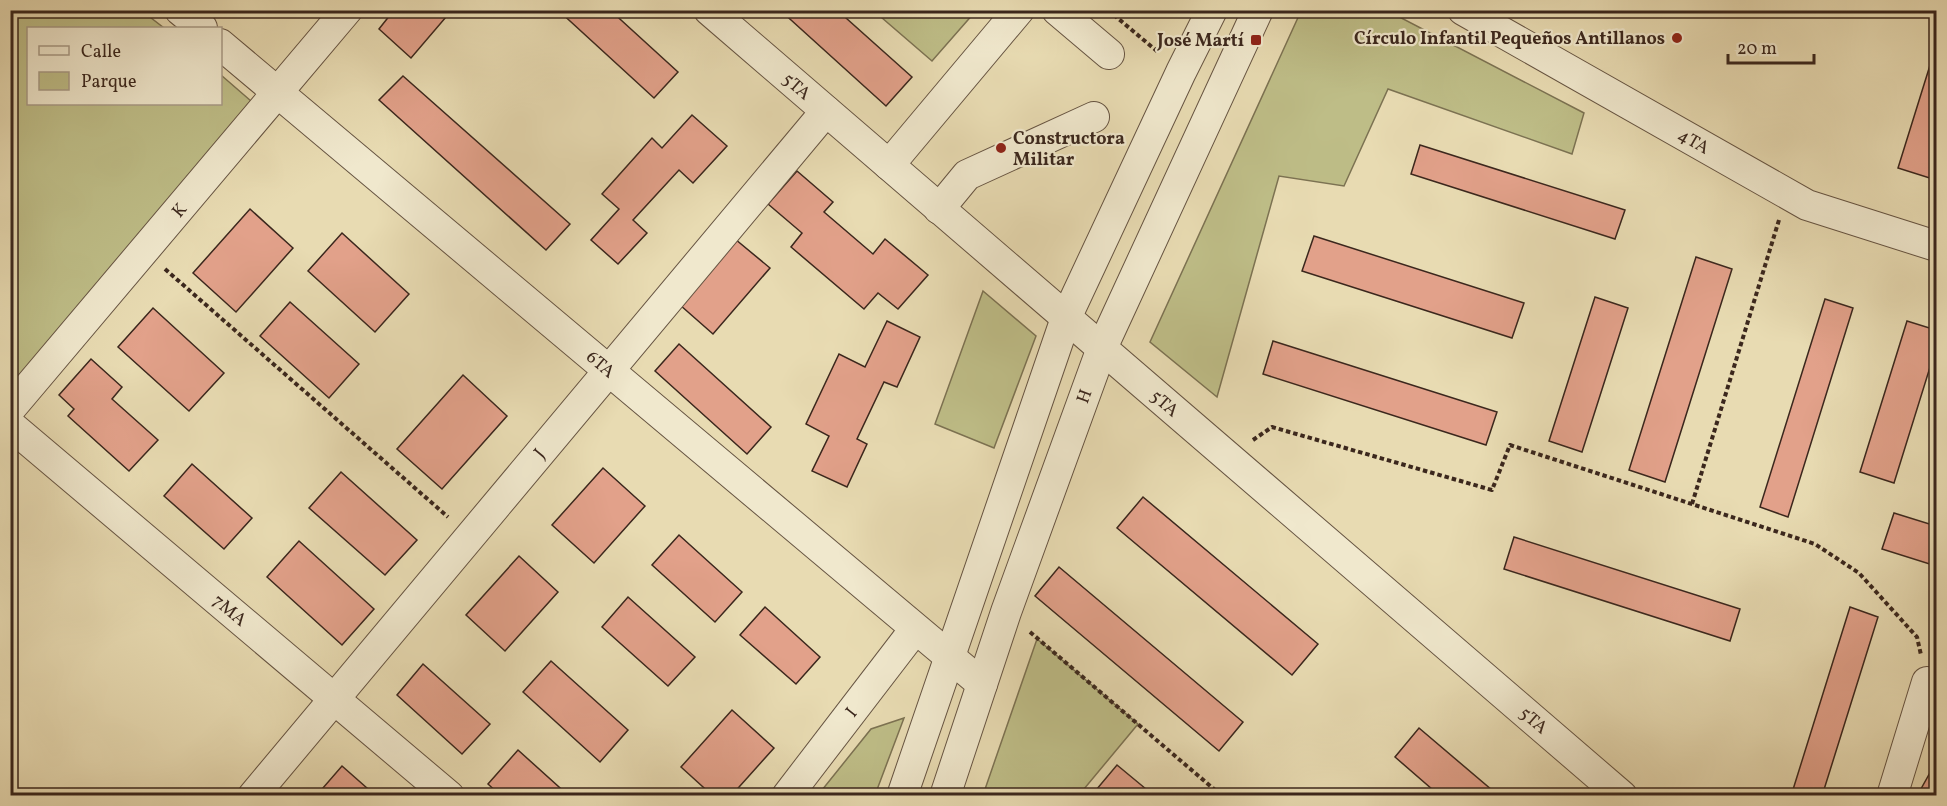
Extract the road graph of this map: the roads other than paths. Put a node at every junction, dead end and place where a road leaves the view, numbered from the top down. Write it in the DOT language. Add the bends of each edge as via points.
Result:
graph roads {
  1 [pos="180,10"];
  2 [pos="347,10"];
  3 [pos="709,10"];
  4 [pos="1019,10"];
  5 [pos="1057,10"];
  6 [pos="1212,10"];
  7 [pos="1258,10"];
  8 [pos="1463,10"];
  9 [pos="201,27"];
  10 [pos="222,46"];
  11 [pos="1109,54"];
  12 [pos="278,93"];
  13 [pos="826,111"];
  14 [pos="1094,117"];
  15 [pos="888,165"];
  16 [pos="939,209"];
  17 [pos="1936,246"];
  18 [pos="1066,318"];
  19 [pos="1102,348"];
  20 [pos="609,370"];
  21 [pos="10,410"];
  22 [pos="10,425"];
  23 [pos="915,629"];
  24 [pos="949,656"];
  25 [pos="982,684"];
  26 [pos="1932,684"];
  27 [pos="334,698"];
  28 [pos="254,795"];
  29 [pos="448,795"];
  30 [pos="787,795"];
  31 [pos="902,795"];
  32 [pos="945,795"];
  33 [pos="1622,795"];
  34 [pos="1892,795"];
  1 -- 9 [label="street"];
  2 -- 12 [label="street, K"];
  3 -- 13 [label="street, 5TA"];
  4 -- 15 [label="street"];
  5 -- 11 [label="street"];
  6 -- 18 [label="street"];
  7 -- 19 [label="street, H"];
  8 -- 17 [label="street, 4TA" via="1807,205"];
  10 -- 12 [label="street, 6TA"];
  12 -- 20 [label="street, 6TA"];
  12 -- 21 [label="street, K"];
  13 -- 15 [label="street, 5TA"];
  13 -- 20 [label="street, J"];
  14 -- 16 [label="street" via="967,175"];
  15 -- 16 [label="street, 5TA"];
  16 -- 18 [label="street, 5TA"];
  18 -- 19 [label="street, 5TA"];
  18 -- 24 [label="street"];
  19 -- 25 [label="street, H"];
  19 -- 33 [label="street, 5TA"];
  20 -- 23 [label="street, 6TA"];
  20 -- 27 [label="street, J"];
  22 -- 27 [label="street, 7MA"];
  23 -- 24 [label="street, 6TA"];
  23 -- 30 [label="street, I"];
  24 -- 25 [label="street, 6TA"];
  24 -- 31 [label="street"];
  25 -- 32 [label="street, H"];
  26 -- 34 [label="street"];
  27 -- 28 [label="street, J"];
  27 -- 29 [label="street, 7MA"];
}
